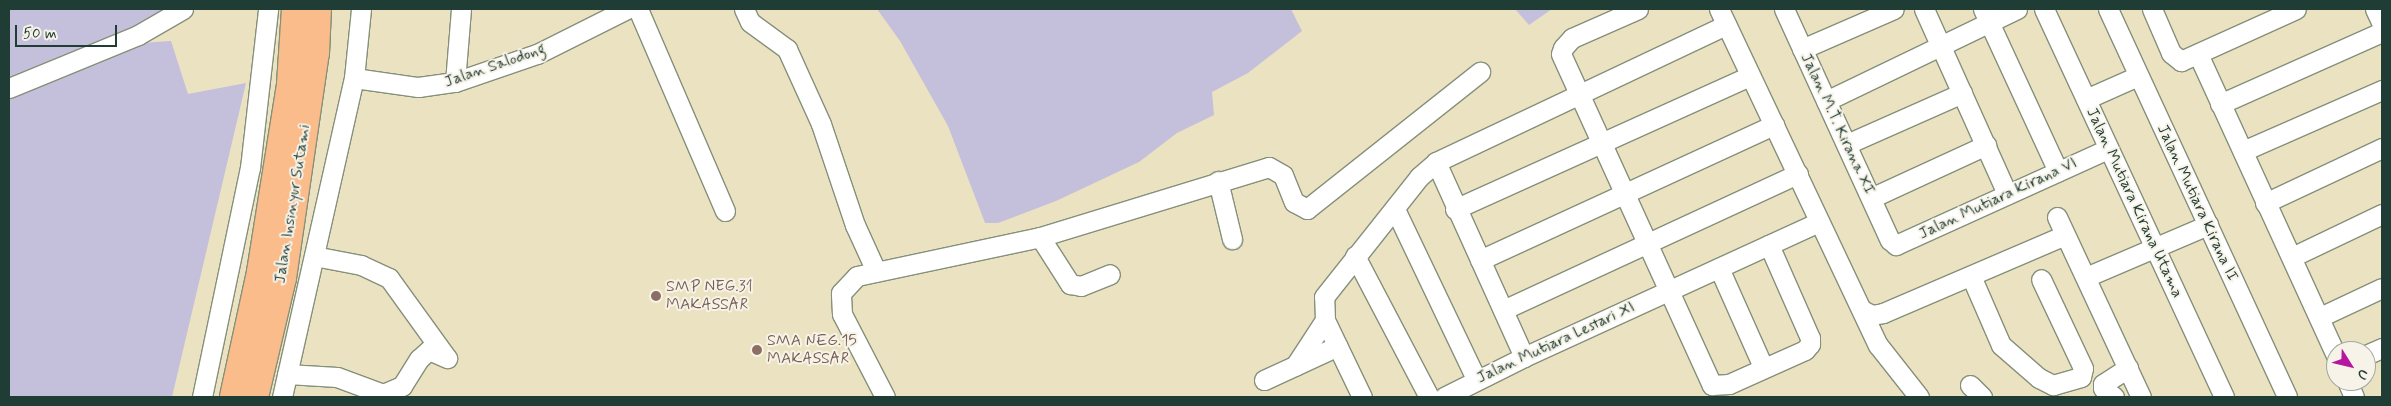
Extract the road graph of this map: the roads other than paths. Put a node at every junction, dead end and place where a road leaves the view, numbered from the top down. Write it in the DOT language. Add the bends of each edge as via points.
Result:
graph roads {
  1 [pos="183,9"];
  2 [pos="268,9"];
  3 [pos="296,9"];
  4 [pos="317,9"];
  5 [pos="324,9"];
  6 [pos="361,9"];
  7 [pos="462,9"];
  8 [pos="628,9"];
  9 [pos="638,9"];
  10 [pos="744,9"];
  11 [pos="1638,9"];
  12 [pos="1784,9"];
  13 [pos="1894,9"];
  14 [pos="1924,9"];
  15 [pos="2018,9"];
  16 [pos="2044,9"];
  17 [pos="2108,9"];
  18 [pos="2296,9"];
  19 [pos="2376,9"];
  20 [pos="2157,10"];
  21 [pos="1986,15"];
  22 [pos="1723,17"];
  23 [pos="2382,24"];
  24 [pos="2382,32"];
  25 [pos="1941,47"];
  26 [pos="1802,49"];
  27 [pos="315,53"];
  28 [pos="2198,54"];
  29 [pos="1480,72"];
  30 [pos="1749,76"];
  31 [pos="2138,76"];
  32 [pos="354,78"];
  33 [pos="455,82"];
  34 [pos="9,88"];
  35 [pos="2382,90"];
  36 [pos="1962,93"];
  37 [pos="1580,95"];
  38 [pos="2086,99"];
  39 [pos="1826,101"];
  40 [pos="2220,104"];
  41 [pos="1774,125"];
  42 [pos="1604,144"];
  43 [pos="1847,144"];
  44 [pos="1986,145"];
  45 [pos="2382,148"];
  46 [pos="2108,149"];
  47 [pos="2243,152"];
  48 [pos="1436,162"];
  49 [pos="2058,171"];
  50 [pos="1798,174"];
  51 [pos="1218,181"];
  52 [pos="1626,192"];
  53 [pos="2007,194"];
  54 [pos="1871,198"];
  55 [pos="2265,203"];
  56 [pos="1395,209"];
  57 [pos="1455,209"];
  58 [pos="725,211"];
  59 [pos="2382,214"];
  60 [pos="2056,217"];
  61 [pos="1819,222"];
  62 [pos="2208,225"];
  63 [pos="2064,235"];
  64 [pos="1040,236"];
  65 [pos="1232,239"];
  66 [pos="1890,240"];
  67 [pos="1647,243"];
  68 [pos="1769,245"];
  69 [pos="2156,248"];
  70 [pos="314,256"];
  71 [pos="1355,256"];
  72 [pos="2292,257"];
  73 [pos="1480,260"];
  74 [pos="1720,268"];
  75 [pos="876,271"];
  76 [pos="1110,274"];
  77 [pos="1971,276"];
  78 [pos="2086,277"];
  79 [pos="2041,279"];
  80 [pos="2382,288"];
  81 [pos="1669,291"];
  82 [pos="1503,310"];
  83 [pos="1862,310"];
  84 [pos="2320,317"];
  85 [pos="1325,320"];
  86 [pos="2330,341"];
  87 [pos="1338,346"];
  88 [pos="1524,357"];
  89 [pos="1295,366"];
  90 [pos="1763,367"];
  91 [pos="2128,368"];
  92 [pos="287,374"];
  93 [pos="1264,380"];
  94 [pos="1476,380"];
  95 [pos="202,397"];
  96 [pos="234,397"];
  97 [pos="254,397"];
  98 [pos="282,397"];
  99 [pos="885,397"];
  100 [pos="1361,397"];
  101 [pos="1429,397"];
  102 [pos="1444,397"];
  103 [pos="1919,397"];
  104 [pos="2114,397"];
  105 [pos="2141,397"];
  106 [pos="2224,397"];
  107 [pos="2287,397"];
  1 -- 34 [label="street" via="138,35"];
  2 -- 95 [label="street" via="250,168"];
  3 -- 96 [label="highway, Jalan Insinyur Sutami" via="291,84 261,272"];
  4 -- 27 [label="highway, Jalan Insinyur Sutami"];
  5 -- 27 [label="highway"];
  6 -- 32 [label="street"];
  7 -- 33 [label="street"];
  8 -- 33 [label="street, Jalan Salodong" via="537,54"];
  9 -- 58 [label="street"];
  10 -- 75 [label="street" via="750,22 787,49 821,124 855,225"];
  11 -- 37 [label="street" via="1572,38 1562,48 1561,54"];
  12 -- 26 [label="street, Jalan M.T. Kirana XI"];
  13 -- 26 [label="street"];
  14 -- 25 [label="street"];
  15 -- 21 [label="street"];
  16 -- 38 [label="street, Jalan Mutiara Kirana Utama"];
  17 -- 31 [label="street, Jalan Mutiara Kirana II"];
  18 -- 28 [label="street"];
  19 -- 23 [label="street"];
  20 -- 28 [label="street" via="2175,59 2185,60"];
  21 -- 25 [label="street"];
  21 -- 49 [label="street"];
  22 -- 30 [label="street"];
  22 -- 37 [label="street"];
  24 -- 40 [label="street"];
  25 -- 36 [label="street"];
  25 -- 39 [label="street"];
  26 -- 39 [label="street, Jalan M.T. Kirana XI"];
  27 -- 97 [label="highway, Jalan Insinyur Sutami" via="282,278"];
  28 -- 40 [label="street"];
  29 -- 51 [label="street" via="1311,207 1303,208 1294,202 1283,175 1273,167"];
  30 -- 41 [label="street"];
  30 -- 42 [label="street"];
  31 -- 38 [label="street"];
  31 -- 62 [label="street, Jalan Mutiara Kirana II"];
  32 -- 33 [label="street, Jalan Salodong" via="418,87"];
  32 -- 70 [label="street"];
  35 -- 47 [label="street"];
  36 -- 43 [label="street"];
  36 -- 44 [label="street"];
  37 -- 42 [label="street"];
  37 -- 48 [label="street"];
  38 -- 46 [label="street, Jalan Mutiara Kirana Utama"];
  39 -- 43 [label="street, Jalan M.T. Kirana XI"];
  40 -- 47 [label="street"];
  41 -- 50 [label="street"];
  41 -- 52 [label="street"];
  42 -- 52 [label="street"];
  42 -- 57 [label="street"];
  43 -- 54 [label="street, Jalan M.T. Kirana XI"];
  44 -- 53 [label="street"];
  44 -- 54 [label="street"];
  45 -- 55 [label="street"];
  46 -- 49 [label="street, Jalan Mutiara Kirana VI"];
  46 -- 69 [label="street, Jalan Mutiara Kirana Utama"];
  47 -- 55 [label="street"];
  48 -- 56 [label="street" via="1419,177"];
  48 -- 57 [label="street"];
  49 -- 53 [label="street, Jalan Mutiara Kirana VI"];
  50 -- 61 [label="street"];
  50 -- 67 [label="street"];
  51 -- 64 [label="street"];
  51 -- 65 [label="street"];
  52 -- 67 [label="street"];
  52 -- 73 [label="street"];
  53 -- 66 [label="street, Jalan Mutiara Kirana VI" via="1898,246"];
  54 -- 66 [label="street, Jalan M.T. Kirana XI"];
  55 -- 72 [label="street"];
  56 -- 71 [label="street"];
  56 -- 94 [label="street"];
  57 -- 73 [label="street"];
  59 -- 72 [label="street"];
  60 -- 63 [label="street"];
  61 -- 68 [label="street, Jalan Mutiara Lestari XI"];
  61 -- 83 [label="street"];
  62 -- 69 [label="street"];
  62 -- 107 [label="street, Jalan Mutiara Kirana II"];
  63 -- 77 [label="street"];
  63 -- 78 [label="street"];
  64 -- 75 [label="street"];
  64 -- 76 [label="street" via="1070,284 1081,286"];
  67 -- 81 [label="street"];
  67 -- 82 [label="street"];
  68 -- 74 [label="street, Jalan Mutiara Lestari XI"];
  68 -- 90 [label="street" via="1810,338 1805,350"];
  69 -- 78 [label="street"];
  69 -- 106 [label="street, Jalan Mutiara Kirana Utama"];
  70 -- 92 [label="street"];
  70 -- 92 [label="street" via="361,265 389,278 447,358 430,350 419,359 402,386 383,394 337,377"];
  71 -- 85 [label="street" via="1324,297"];
  71 -- 101 [label="street"];
  72 -- 84 [label="street"];
  73 -- 82 [label="street"];
  74 -- 81 [label="street, Jalan Mutiara Lestari XI"];
  74 -- 90 [label="street"];
  75 -- 99 [label="street" via="848,282 841,299 842,314"];
  77 -- 79 [label="street" via="2001,345 2039,378 2053,385 2081,377 2083,368"];
  77 -- 83 [label="street" via="1883,313 1872,315"];
  78 -- 91 [label="street"];
  80 -- 84 [label="street"];
  81 -- 88 [label="street, Jalan Mutiara Lestari XI"];
  81 -- 90 [label="street" via="1712,385 1722,386"];
  82 -- 88 [label="street"];
  83 -- 103 [label="street" via="1878,345"];
  84 -- 86 [label="street"];
  85 -- 87 [label="street"];
  85 -- 89 [label="street"];
  87 -- 89 [label="street"];
  87 -- 100 [label="street"];
  88 -- 94 [label="street, Jalan Mutiara Lestari XI"];
  89 -- 93 [label="street"];
  91 -- 104 [label="street" via="2103,384 2103,388"];
  91 -- 105 [label="street"];
  92 -- 98 [label="street"];
  94 -- 102 [label="street, Jalan Mutiara Lestari XI"];
}
